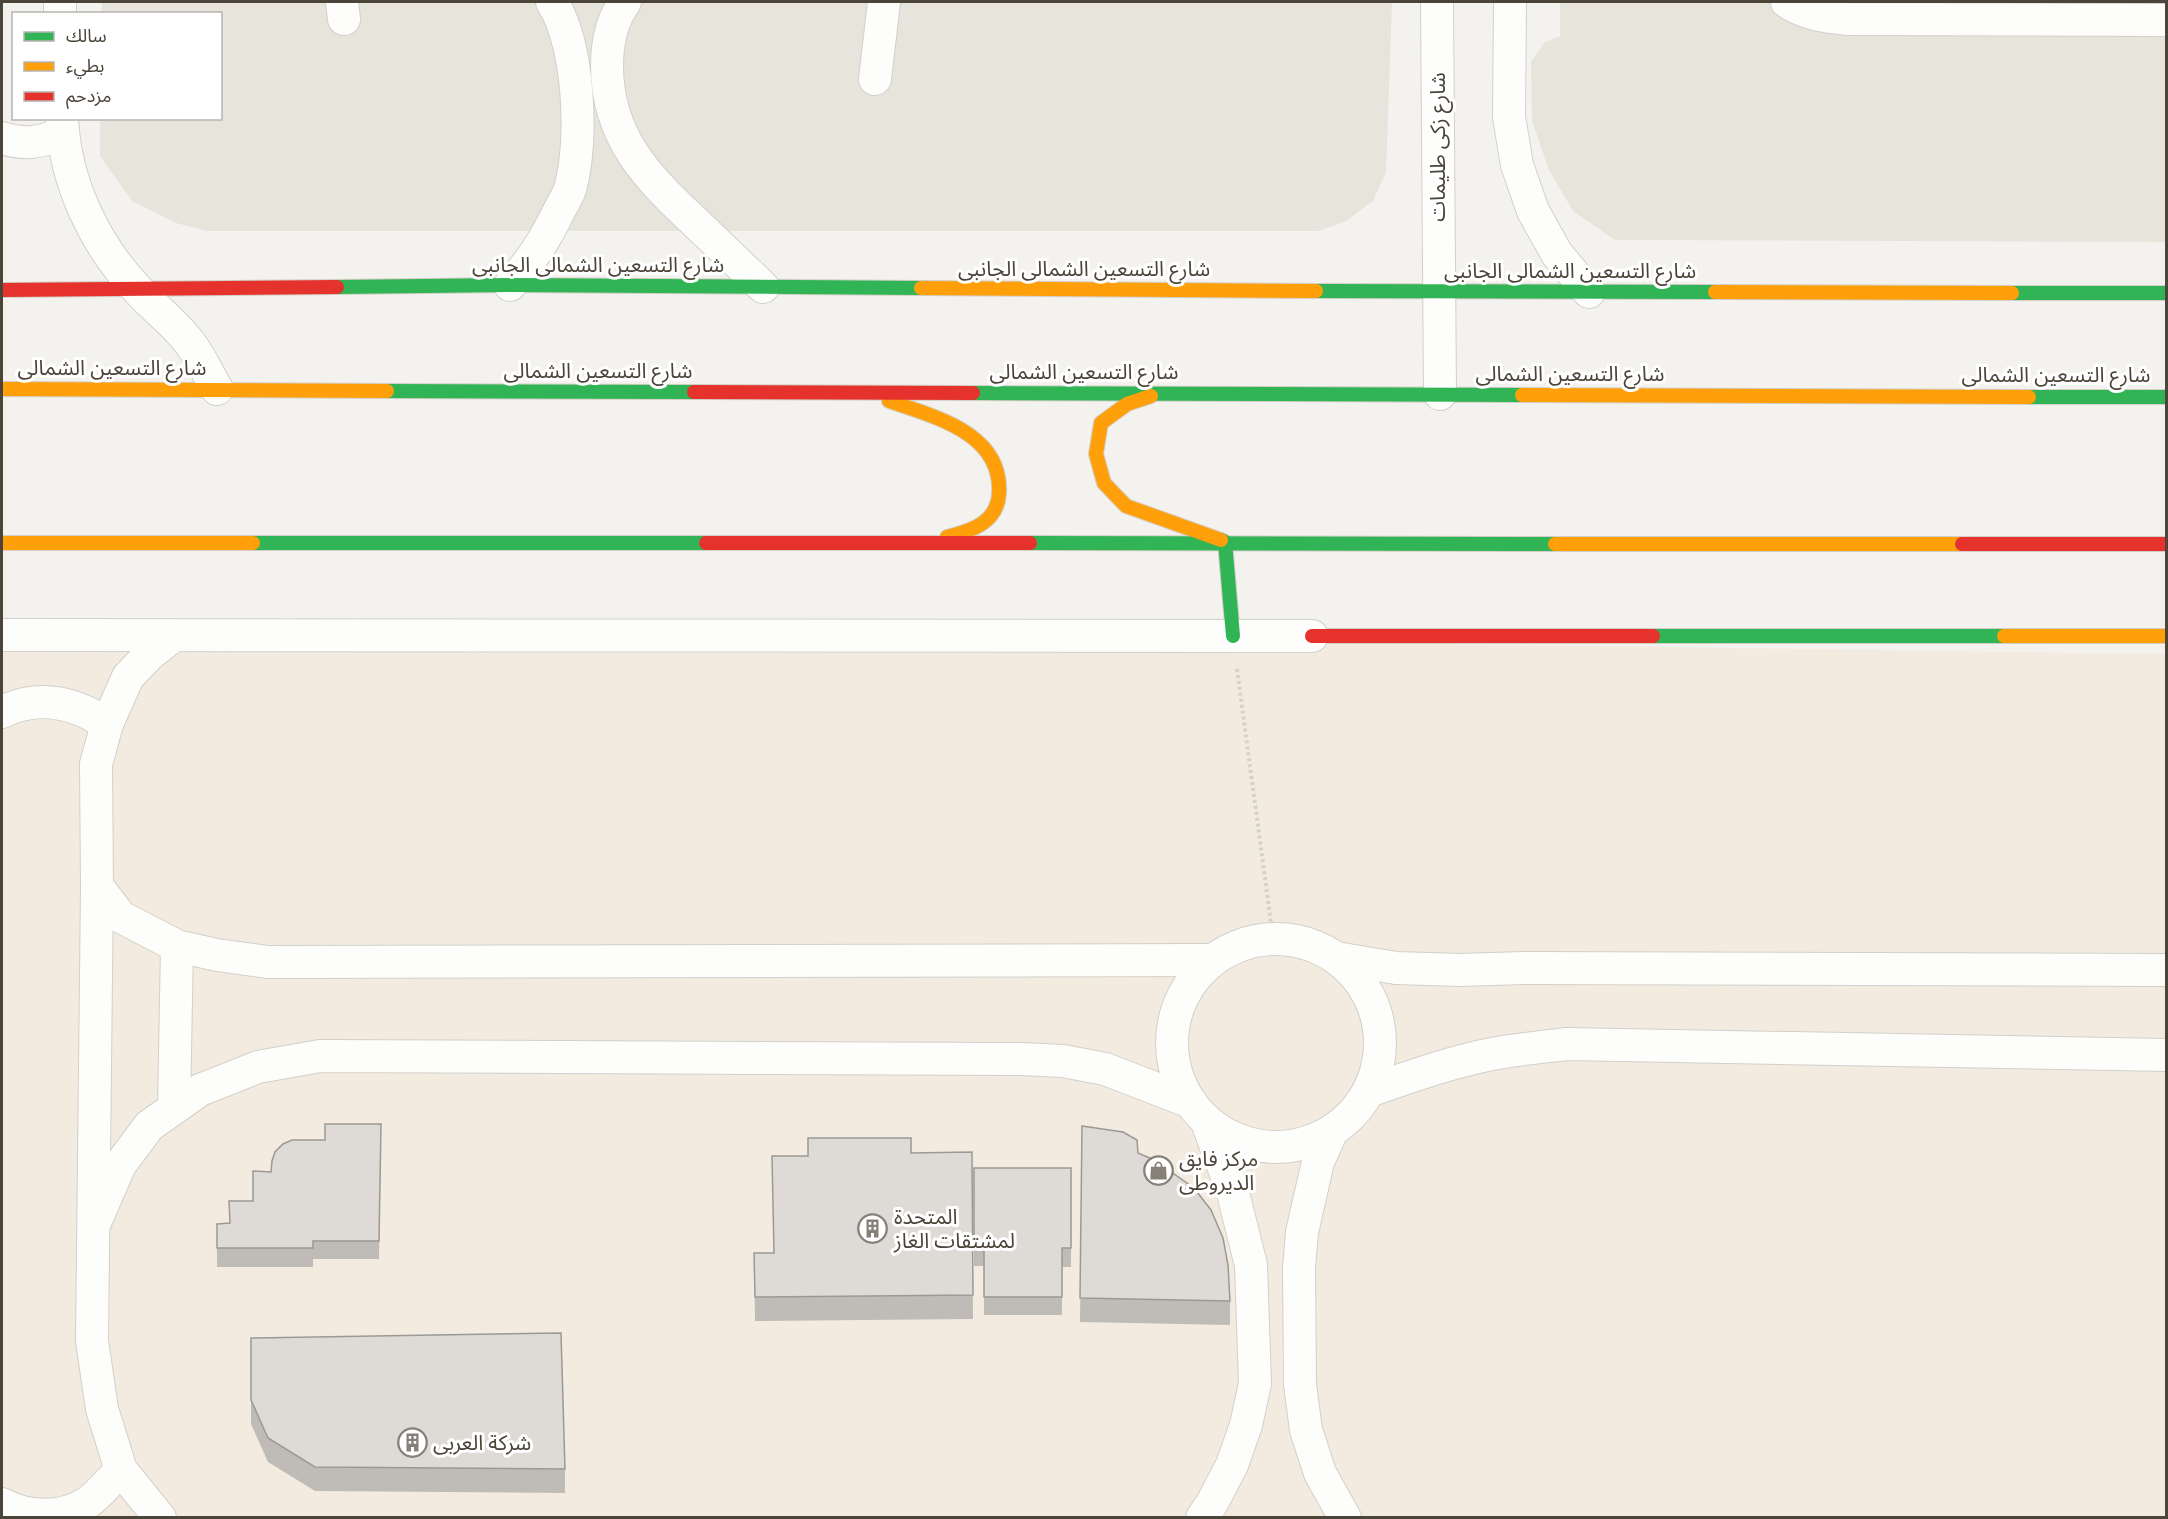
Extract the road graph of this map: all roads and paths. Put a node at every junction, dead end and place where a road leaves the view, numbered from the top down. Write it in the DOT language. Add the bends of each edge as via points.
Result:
graph roads {
  1 [pos="884,2"];
  2 [pos="1437,2"];
  3 [pos="1510,2"];
  4 [pos="1787,2"];
  5 [pos="619,14"];
  6 [pos="558,15"];
  7 [pos="2166,20"];
  8 [pos="875,79"];
  9 [pos="613,112"];
  10 [pos="578,117"];
  11 [pos="62,126"];
  12 [pos="2,138"];
  13 [pos="510,285"];
  14 [pos="763,287"];
  15 [pos="136,288"];
  16 [pos="2,290"];
  17 [pos="1440,292"];
  18 [pos="1588,292"];
  19 [pos="2166,293"];
  20 [pos="2,389"];
  21 [pos="217,389"];
  22 [pos="869,393"];
  23 [pos="1158,393"];
  24 [pos="1440,394"];
  25 [pos="2166,397"];
  26 [pos="1225,542"];
  27 [pos="2,543"];
  28 [pos="922,543"];
  29 [pos="2166,544"];
  30 [pos="2,635"];
  31 [pos="173,636"];
  32 [pos="1233,636"];
  33 [pos="1312,636"];
  34 [pos="2166,636"];
  35 [pos="2,712"];
  36 [pos="107,724"];
  37 [pos="97,886"];
  38 [pos="1273,938"];
  39 [pos="177,946"];
  40 [pos="1336,958"];
  41 [pos="1211,960"];
  42 [pos="2166,970"];
  43 [pos="2166,1055"];
  44 [pos="1369,1091"];
  45 [pos="174,1108"];
  46 [pos="1197,1112"];
  47 [pos="1332,1131"];
  48 [pos="94,1225"];
  49 [pos="121,1470"];
  50 [pos="2,1504"];
  51 [pos="160,1518"];
  52 [pos="1202,1518"];
  53 [pos="1345,1518"];
  1 -- 8 [label="street"];
  2 -- 17 [label="street, شارع زكى طليمات"];
  3 -- 18 [label="street" via="1509,117 1517,165 1533,211 1557,254"];
  4 -- 7 [label="street" via="1820,16 1848,19"];
  5 -- 6 [label="street"];
  5 -- 9 [label="street" via="607,48"];
  6 -- 10 [label="street" via="575,81"];
  9 -- 10 [label="street"];
  9 -- 14 [label="street" via="633,154 656,185"];
  10 -- 13 [label="street" via="570,189 534,258"];
  11 -- 12 [label="street" via="48,140 33,143"];
  11 -- 15 [label="street" via="71,176 86,216 108,254"];
  13 -- 14 [label="main road, شارع التسعين الشمالى الجانبى"];
  13 -- 15 [label="main road, شارع التسعين الشمالى الجانبى"];
  14 -- 17 [label="main road, شارع التسعين الشمالى الجانبى"];
  15 -- 16 [label="main road, شارع التسعين الشمالى الجانبى"];
  15 -- 21 [label="street" via="189,342"];
  17 -- 18 [label="main road, شارع التسعين الشمالى الجانبى"];
  17 -- 24 [label="street, شارع زكى طليمات"];
  18 -- 19 [label="main road, شارع التسعين الشمالى الجانبى"];
  20 -- 21 [label="main road, شارع التسعين الشمالى"];
  21 -- 22 [label="main road, شارع التسعين الشمالى"];
  22 -- 23 [label="main road, شارع التسعين الشمالى"];
  22 -- 28 [label="main road" via="966,432 985,446 997,466 1001,490 995,513 976,529"];
  23 -- 24 [label="main road, شارع التسعين الشمالى"];
  23 -- 26 [label="main road" via="1127,404 1101,423 1096,454 1104,483 1126,506"];
  24 -- 25 [label="main road, شارع التسعين الشمالى"];
  26 -- 28 [label="main road"];
  26 -- 29 [label="main road"];
  26 -- 32 [label="main road"];
  27 -- 28 [label="main road"];
  30 -- 31 [label="street"];
  31 -- 32 [label="street"];
  31 -- 36 [label="street" via="128,677"];
  32 -- 33 [label="street"];
  32 -- 38 [label="path"];
  33 -- 34 [label="main road"];
  35 -- 36 [label="street" via="32,702 52,701 72,705"];
  36 -- 37 [label="street" via="96,764"];
  37 -- 39 [label="street" via="121,917"];
  37 -- 48 [label="street"];
  38 -- 40 [label="street" via="1307,943"];
  38 -- 41 [label="street" via="1240,944"];
  39 -- 41 [label="street" via="268,962"];
  39 -- 45 [label="street"];
  40 -- 42 [label="street" via="1396,968 1460,970"];
  40 -- 44 [label="street" via="1358,979 1373,1004 1380,1033 1378,1063"];
  41 -- 46 [label="street" via="1185,990 1172,1026 1173,1065"];
  43 -- 44 [label="street" via="1567,1044 1467,1059"];
  44 -- 47 [label="street" via="1353,1113"];
  45 -- 46 [label="street" via="200,1090 258,1067 320,1056 1063,1061 1105,1069"];
  45 -- 48 [label="street" via="149,1126 120,1165"];
  46 -- 47 [label="street" via="1235,1140 1268,1148 1301,1144"];
  46 -- 52 [label="street" via="1233,1193 1251,1265 1255,1384 1232,1466"];
  47 -- 53 [label="street" via="1318,1162 1302,1233 1300,1384 1306,1430 1320,1473"];
  48 -- 49 [label="street" via="92,1341 102,1408"];
  49 -- 50 [label="street" via="87,1504 65,1513 41,1516 17,1512"];
  49 -- 51 [label="street"];
}
